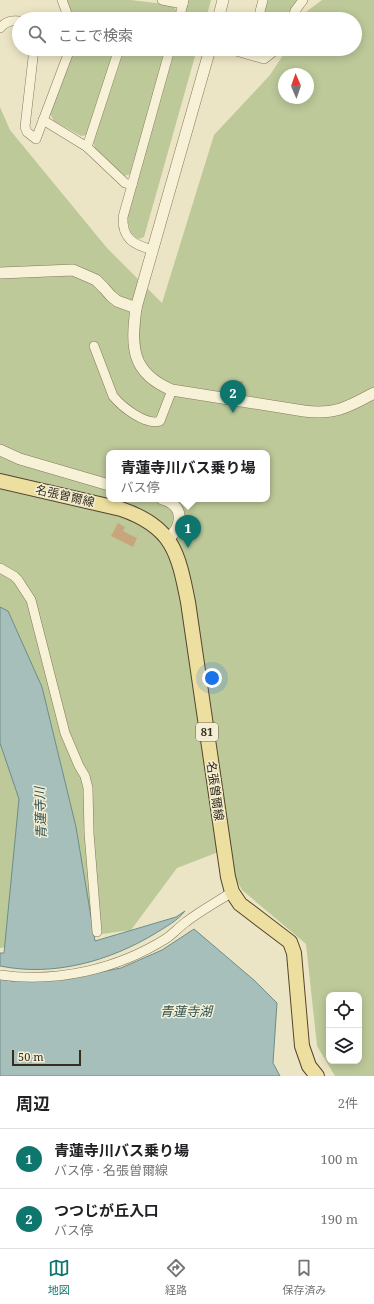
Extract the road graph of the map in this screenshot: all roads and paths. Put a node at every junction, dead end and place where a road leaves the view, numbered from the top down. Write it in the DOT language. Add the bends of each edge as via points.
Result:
graph roads {
  1 [pos="62,0"];
  2 [pos="162,0"];
  3 [pos="223,0"];
  4 [pos="263,0"];
  5 [pos="303,0"];
  6 [pos="184,2"];
  7 [pos="66,12"];
  8 [pos="181,12"];
  9 [pos="220,12"];
  10 [pos="260,12"];
  11 [pos="295,12"];
  12 [pos="12,21"];
  13 [pos="0,28"];
  14 [pos="33,56"];
  15 [pos="67,56"];
  16 [pos="118,56"];
  17 [pos="165,56"];
  18 [pos="208,56"];
  19 [pos="257,56"];
  20 [pos="268,56"];
  21 [pos="43,120"];
  22 [pos="87,147"];
  23 [pos="132,185"];
  24 [pos="153,250"];
  25 [pos="0,273"];
  26 [pos="136,308"];
  27 [pos="94,346"];
  28 [pos="172,390"];
  29 [pos="374,394"];
  30 [pos="0,450"];
  31 [pos="0,481"];
  32 [pos="106,483"];
  33 [pos="171,502"];
  34 [pos="168,540"];
  35 [pos="0,568"];
  36 [pos="232,892"];
  37 [pos="97,932"];
  38 [pos="0,975"];
  39 [pos="317,1076"];
  1 -- 7 [label="street"];
  2 -- 6 [label="street"];
  3 -- 9 [label="street"];
  4 -- 10 [label="street"];
  5 -- 11 [label="street"];
  6 -- 8 [label="street"];
  12 -- 13 [label="street"];
  14 -- 21 [label="street" via="25,127 36,139"];
  15 -- 21 [label="street"];
  16 -- 22 [label="street"];
  17 -- 23 [label="street"];
  18 -- 24 [label="street"];
  19 -- 20 [label="street" via="264,59"];
  21 -- 22 [label="street"];
  22 -- 23 [label="street" via="125,183"];
  23 -- 24 [label="street" via="123,217 124,227 127,236 133,242"];
  24 -- 26 [label="street"];
  25 -- 26 [label="street" via="73,270 96,280 117,301"];
  26 -- 28 [label="street" via="133,338 137,360 149,377"];
  27 -- 28 [label="street" via="113,396 132,413 153,422 160,421"];
  28 -- 29 [label="street" via="318,413 340,410"];
  30 -- 32 [label="street" via="20,459"];
  31 -- 34 [label="main road, 名張曽爾線 / 81" via="133,513 154,525"];
  33 -- 34 [label="street" via="179,512 179,518 178,526"];
  34 -- 36 [label="main road, 名張曽爾線 / 81" via="176,557 188,602"];
  35 -- 37 [label="street" via="18,580 31,600 65,733 85,776 88,788"];
  36 -- 38 [label="street" via="168,937 111,965 80,973 47,977"];
  36 -- 39 [label="main road, 名張曽爾線 / 81" via="240,904 290,942 294,953 302,1046 309,1066"];
}
